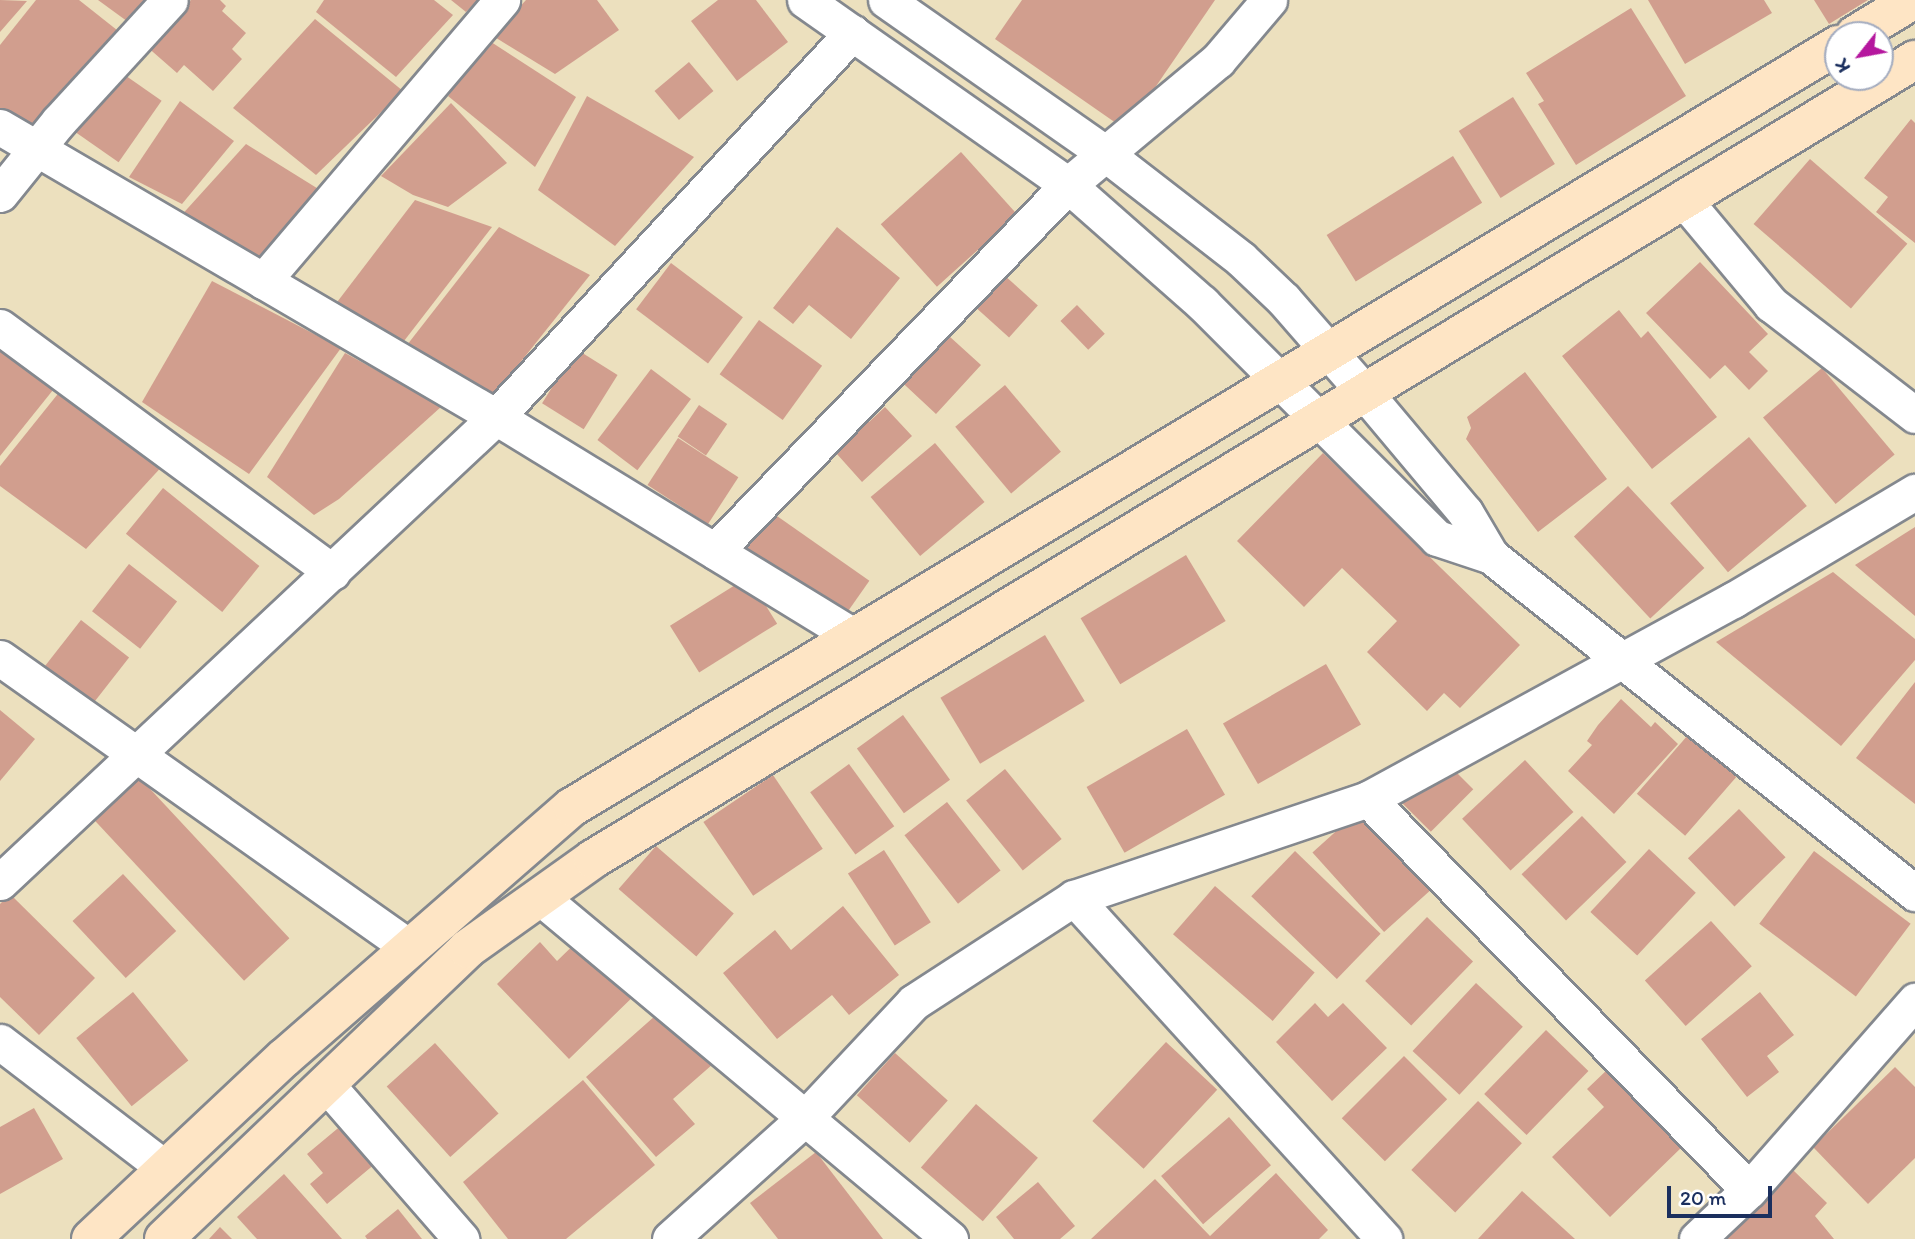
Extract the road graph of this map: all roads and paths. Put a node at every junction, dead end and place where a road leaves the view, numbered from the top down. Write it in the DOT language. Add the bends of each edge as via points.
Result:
graph roads {
  1 [pos="170,0"];
  2 [pos="502,0"];
  3 [pos="805,0"];
  4 [pos="886,0"];
  5 [pos="1269,0"];
  6 [pos="1913,0"];
  7 [pos="1878,21"];
  8 [pos="852,33"];
  9 [pos="1824,53"];
  10 [pos="1915,60"];
  11 [pos="0,127"];
  12 [pos="36,148"];
  13 [pos="1107,155"];
  14 [pos="1068,185"];
  15 [pos="0,194"];
  16 [pos="1684,200"];
  17 [pos="262,281"];
  18 [pos="0,327"];
  19 [pos="1327,349"];
  20 [pos="1282,380"];
  21 [pos="1366,393"];
  22 [pos="1915,415"];
  23 [pos="496,417"];
  24 [pos="1320,420"];
  25 [pos="1915,492"];
  26 [pos="715,551"];
  27 [pos="1491,556"];
  28 [pos="332,572"];
  29 [pos="854,636"];
  30 [pos="0,658"];
  31 [pos="1625,659"];
  32 [pos="141,754"];
  33 [pos="1367,799"];
  34 [pos="0,882"];
  35 [pos="1915,893"];
  36 [pos="540,897"];
  37 [pos="1074,898"];
  38 [pos="410,948"];
  39 [pos="1915,1001"];
  40 [pos="0,1042"];
  41 [pos="326,1084"];
  42 [pos="805,1118"];
  43 [pos="166,1169"];
  44 [pos="1749,1189"];
  45 [pos="91,1239"];
  46 [pos="164,1239"];
  47 [pos="461,1239"];
  48 [pos="670,1239"];
  49 [pos="950,1239"];
  50 [pos="1384,1239"];
  51 [pos="1697,1239"];
  1 -- 12 [label="street"];
  2 -- 17 [label="street"];
  3 -- 8 [label="street"];
  4 -- 13 [label="street"];
  5 -- 13 [label="street" via="1218,60"];
  6 -- 7 [label="main road"];
  8 -- 14 [label="street"];
  8 -- 23 [label="street"];
  9 -- 19 [label="main road"];
  10 -- 16 [label="main road"];
  11 -- 12 [label="street"];
  12 -- 15 [label="street"];
  12 -- 17 [label="street"];
  13 -- 14 [label="street"];
  13 -- 19 [label="street" via="1241,259"];
  14 -- 20 [label="street"];
  14 -- 26 [label="street"];
  16 -- 21 [label="main road"];
  16 -- 22 [label="street" via="1732,263 1771,304"];
  17 -- 23 [label="street"];
  18 -- 28 [label="street"];
  19 -- 20 [label="main road"];
  19 -- 21 [label="street"];
  20 -- 24 [label="street"];
  20 -- 29 [label="main road"];
  21 -- 24 [label="main road"];
  21 -- 27 [label="street" via="1465,512"];
  23 -- 26 [label="street"];
  23 -- 28 [label="street"];
  24 -- 27 [label="street" via="1437,538"];
  24 -- 36 [label="main road" via="593,859"];
  25 -- 31 [label="street"];
  26 -- 29 [label="street"];
  27 -- 31 [label="street"];
  28 -- 32 [label="street"];
  29 -- 38 [label="main road" via="572,807"];
  30 -- 32 [label="street"];
  31 -- 33 [label="street"];
  31 -- 35 [label="street"];
  32 -- 34 [label="street"];
  32 -- 38 [label="street"];
  33 -- 37 [label="street"];
  33 -- 44 [label="street"];
  36 -- 41 [label="main road" via="467,949"];
  36 -- 42 [label="street"];
  37 -- 42 [label="street" via="914,1002"];
  37 -- 50 [label="street"];
  38 -- 43 [label="main road"];
  39 -- 44 [label="street"];
  40 -- 43 [label="street"];
  41 -- 46 [label="main road"];
  41 -- 47 [label="street"];
  42 -- 48 [label="street"];
  42 -- 49 [label="street"];
  43 -- 45 [label="main road"];
  44 -- 51 [label="street"];
}
